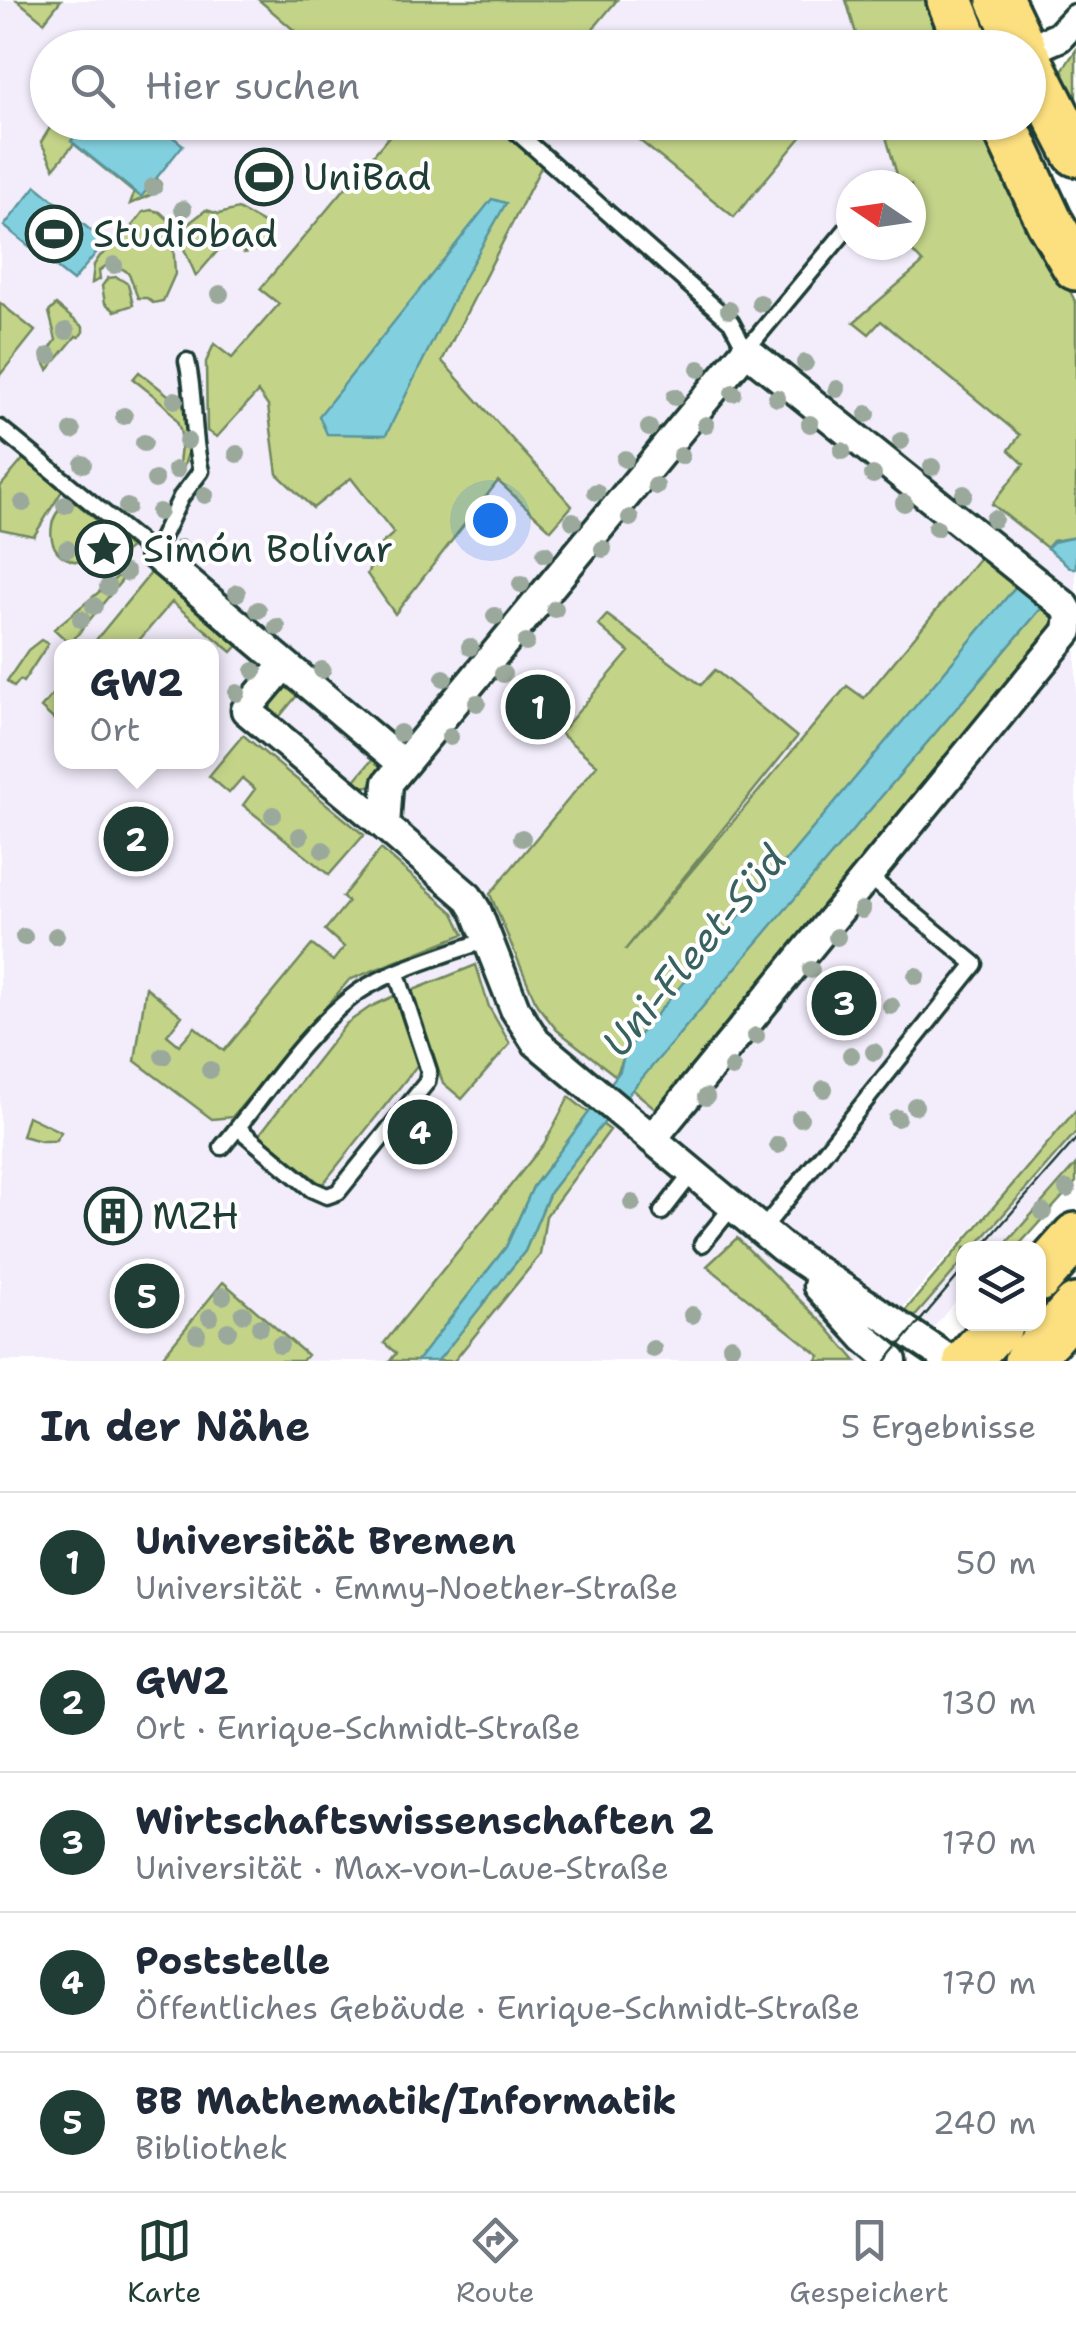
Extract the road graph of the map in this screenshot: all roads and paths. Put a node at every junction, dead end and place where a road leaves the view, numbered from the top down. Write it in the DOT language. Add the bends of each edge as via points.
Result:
graph roads {
  1 [pos="950,0"];
  2 [pos="1000,0"];
  3 [pos="1076,19"];
  4 [pos="962,30"];
  5 [pos="1016,30"];
  6 [pos="1046,41"];
  7 [pos="1046,95"];
  8 [pos="526,140"];
  9 [pos="1012,140"];
  10 [pos="1076,154"];
  11 [pos="836,242"];
  12 [pos="1076,267"];
  13 [pos="746,350"];
  14 [pos="187,361"];
  15 [pos="0,428"];
  16 [pos="154,554"];
  17 [pos="283,666"];
  18 [pos="403,764"];
  19 [pos="385,826"];
  20 [pos="867,876"];
  21 [pos="487,940"];
  22 [pos="397,974"];
  23 [pos="238,1128"];
  24 [pos="652,1139"];
  25 [pos="222,1148"];
  26 [pos="694,1172"];
  27 [pos="733,1206"];
  28 [pos="662,1212"];
  29 [pos="1076,1236"];
  30 [pos="773,1240"];
  31 [pos="702,1244"];
  32 [pos="1046,1270"];
  33 [pos="1076,1307"];
  34 [pos="994,1331"];
  35 [pos="892,1361"];
  36 [pos="951,1361"];
  37 [pos="967,1361"];
  38 [pos="1028,1361"];
  1 -- 4 [label="main road"];
  2 -- 5 [label="main road"];
  3 -- 6 [label="street"];
  7 -- 10 [label="main road"];
  8 -- 13 [label="lane" via="731,322"];
  9 -- 12 [label="main road"];
  11 -- 13 [label="lane"];
  13 -- 18 [label="street"];
  13 -- 20 [label="street" via="1070,615 1068,631"];
  14 -- 16 [label="lane" via="200,471"];
  15 -- 16 [label="lane"];
  16 -- 17 [label="street"];
  17 -- 18 [label="street"];
  17 -- 19 [label="street" via="246,710"];
  18 -- 19 [label="street" via="388,784"];
  19 -- 21 [label="street" via="468,897"];
  20 -- 24 [label="street"];
  20 -- 30 [label="lane" via="975,964"];
  21 -- 22 [label="lane"];
  21 -- 24 [label="street" via="527,1030"];
  22 -- 23 [label="lane" via="354,994 324,1022"];
  22 -- 23 [label="lane" via="427,1082 338,1192 327,1196 311,1189"];
  23 -- 25 [label="lane"];
  24 -- 26 [label="street"];
  26 -- 27 [label="street"];
  26 -- 28 [label="lane"];
  27 -- 30 [label="street"];
  27 -- 31 [label="lane"];
  29 -- 32 [label="main road"];
  30 -- 35 [label="street"];
  30 -- 36 [label="street"];
  33 -- 38 [label="main road"];
  34 -- 37 [label="main road"];
}
